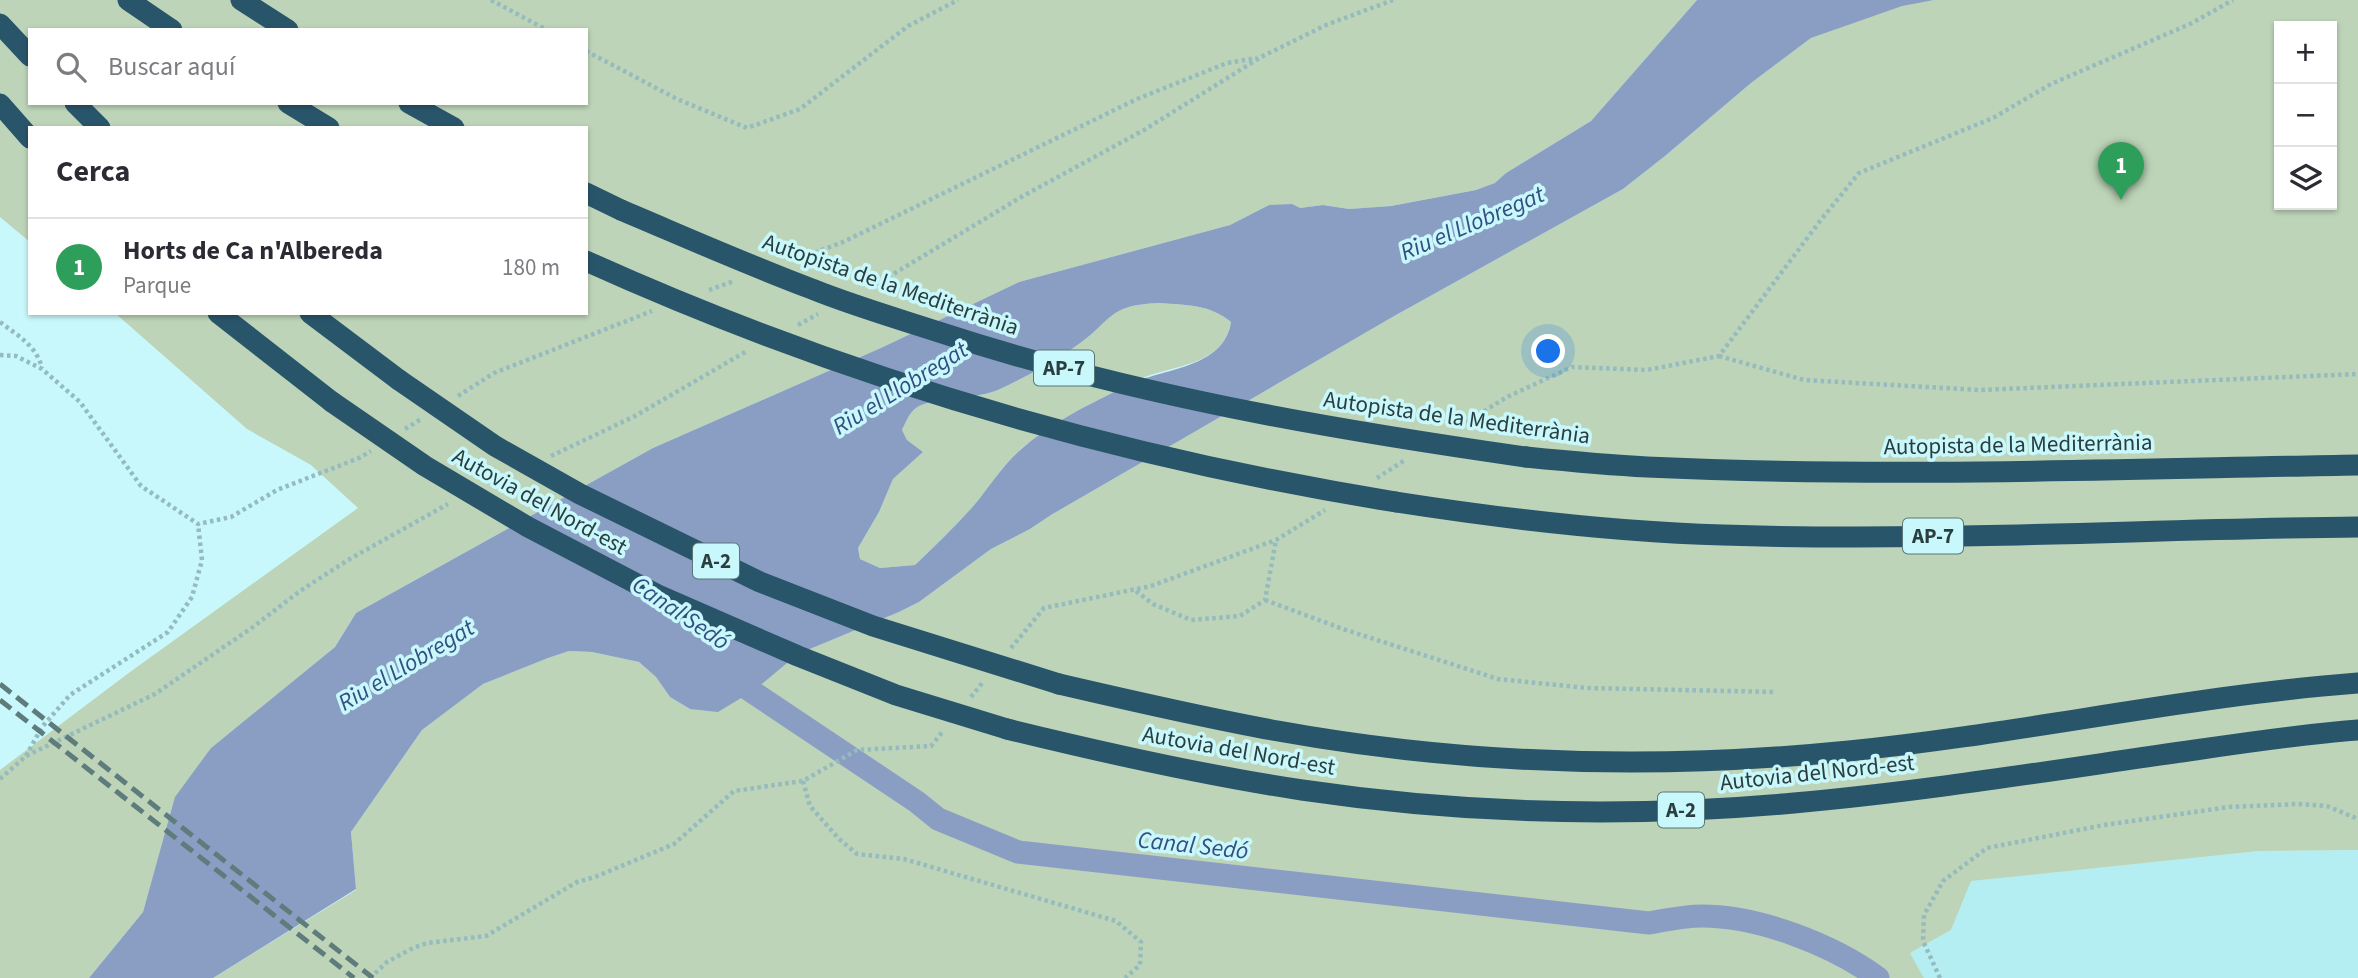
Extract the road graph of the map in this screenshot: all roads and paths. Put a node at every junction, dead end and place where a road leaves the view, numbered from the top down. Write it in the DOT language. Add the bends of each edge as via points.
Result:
graph roads {
  1 [pos="128,0"];
  2 [pos="241,0"];
  3 [pos="491,0"];
  4 [pos="958,0"];
  5 [pos="1393,0"];
  6 [pos="2233,0"];
  7 [pos="0,24"];
  8 [pos="169,28"];
  9 [pos="285,28"];
  10 [pos="543,28"];
  11 [pos="588,52"];
  12 [pos="28,54"];
  13 [pos="1261,57"];
  14 [pos="0,104"];
  15 [pos="77,105"];
  16 [pos="291,105"];
  17 [pos="413,105"];
  18 [pos="98,126"];
  19 [pos="326,126"];
  20 [pos="450,126"];
  21 [pos="28,136"];
  22 [pos="1859,173"];
  23 [pos="588,194"];
  24 [pos="793,260"];
  25 [pos="588,262"];
  26 [pos="742,279"];
  27 [pos="704,292"];
  28 [pos="863,292"];
  29 [pos="653,310"];
  30 [pos="827,310"];
  31 [pos="221,315"];
  32 [pos="313,315"];
  33 [pos="0,322"];
  34 [pos="792,328"];
  35 [pos="756,346"];
  36 [pos="0,355"];
  37 [pos="1719,356"];
  38 [pos="42,369"];
  39 [pos="2358,374"];
  40 [pos="449,401"];
  41 [pos="427,416"];
  42 [pos="404,430"];
  43 [pos="382,444"];
  44 [pos="570,447"];
  45 [pos="2358,465"];
  46 [pos="437,509"];
  47 [pos="198,524"];
  48 [pos="2358,527"];
  49 [pos="1276,540"];
  50 [pos="1136,590"];
  51 [pos="1265,600"];
  52 [pos="2358,683"];
  53 [pos="1776,692"];
  54 [pos="2358,730"];
  55 [pos="26,756"];
  56 [pos="0,779"];
  57 [pos="2358,819"];
  58 [pos="370,978"];
  59 [pos="1125,978"];
  60 [pos="1940,978"];
  1 -- 8 [label="highway"];
  2 -- 9 [label="highway"];
  3 -- 10 [label="path"];
  4 -- 11 [label="path" via="908,26 800,109 747,128 677,99"];
  5 -- 13 [label="path" via="1326,24"];
  6 -- 22 [label="path" via="2190,24 2051,84 1993,118"];
  7 -- 12 [label="highway"];
  13 -- 24 [label="path" via="1227,63 1137,99 843,242"];
  13 -- 28 [label="path"];
  14 -- 21 [label="highway"];
  15 -- 18 [label="highway"];
  16 -- 19 [label="highway"];
  17 -- 20 [label="highway"];
  23 -- 45 [label="highway, Autopista de la Mediterrània / AP-7, bridge" via="814,290 944,334 1255,413 1399,439 1526,457 1777,472"];
  25 -- 48 [label="highway, AP-7, bridge" via="729,323 1007,417 1305,487 1509,519 1642,531 1820,536"];
  26 -- 27 [label="path"];
  29 -- 40 [label="path" via="494,373"];
  30 -- 34 [label="path"];
  31 -- 54 [label="highway, Autovia del Nord-est / A-2, bridge" via="332,402 425,466 660,596 896,695 1125,758 1305,790 1404,801 1496,808 1696,810 1971,783"];
  32 -- 52 [label="highway, Autovia del Nord-est / A-2, bridge" via="495,446 580,495 760,582 873,626 1059,684 1281,732 1497,758 1613,763 1731,760 1849,751"];
  33 -- 38 [label="path" via="32,346"];
  35 -- 44 [label="path" via="635,416"];
  36 -- 38 [label="path" via="16,356"];
  37 -- 39 [label="path" via="1804,380 1980,390"];
  38 -- 47 [label="path" via="80,402 141,486"];
  41 -- 42 [label="path"];
  43 -- 47 [label="path" via="359,458 277,490 231,517"];
  46 -- 55 [label="path" via="300,591 155,694"];
  47 -- 55 [label="path" via="202,560 192,597 168,632 70,695 42,727"];
  49 -- 51 [label="path"];
  50 -- 51 [label="path" via="1153,604 1191,620 1240,616"];
  51 -- 53 [label="path" via="1498,679 1587,688"];
  55 -- 56 [label="path"];
  57 -- 60 [label="path" via="2327,806 2229,807 1987,848 1943,881 1924,915 1923,941"];
  58 -- 59 [label="path" via="413,948 486,936 577,882 674,844 734,791 803,781 810,806 858,854 904,859 1116,921 1141,942 1140,965"];
}
